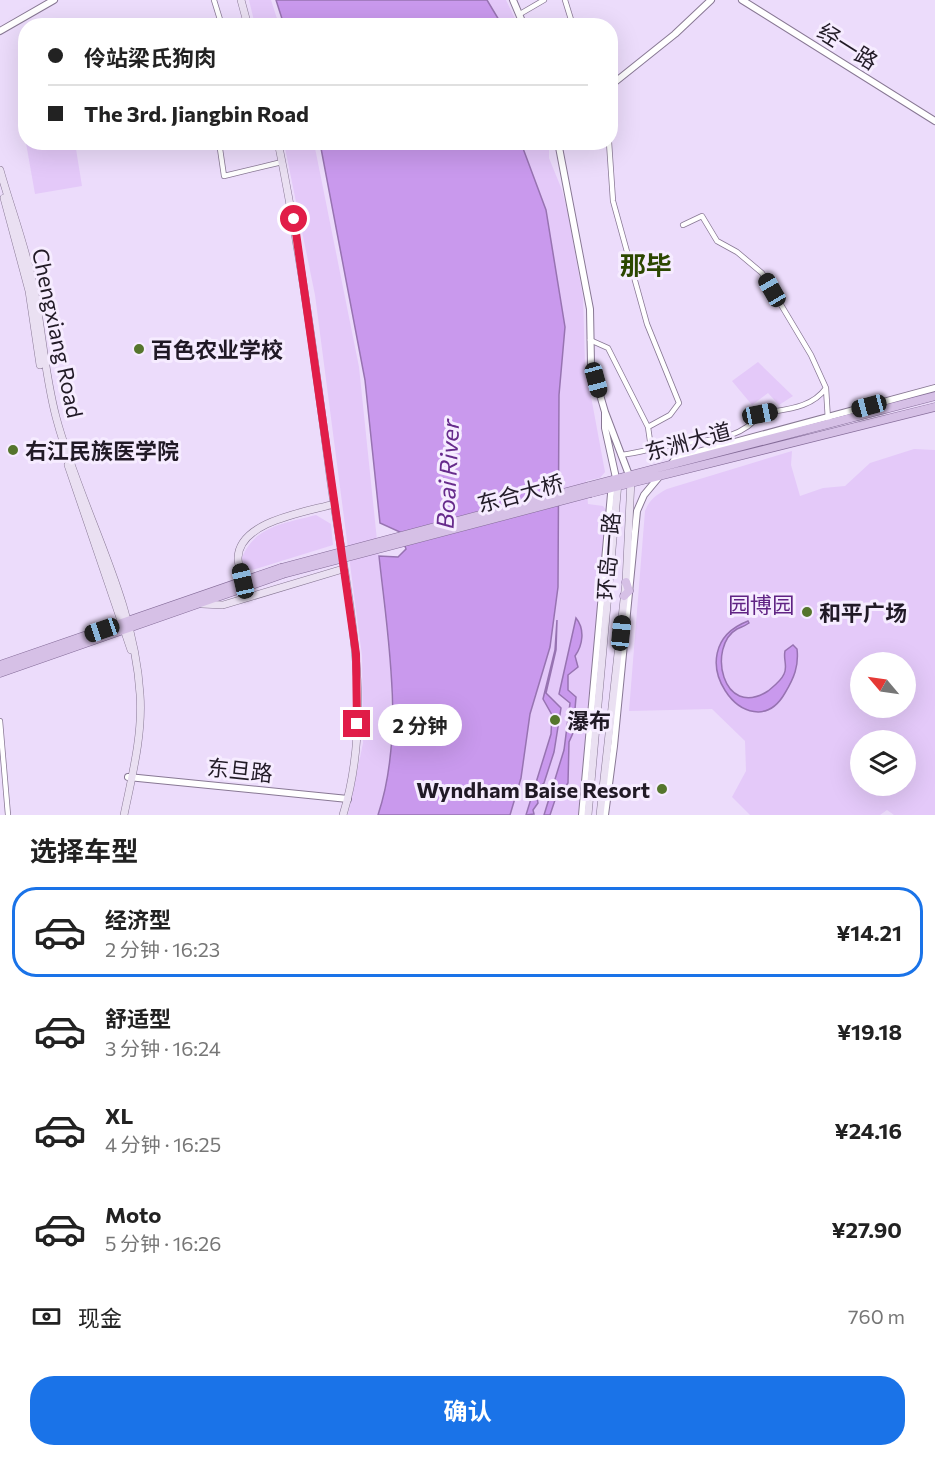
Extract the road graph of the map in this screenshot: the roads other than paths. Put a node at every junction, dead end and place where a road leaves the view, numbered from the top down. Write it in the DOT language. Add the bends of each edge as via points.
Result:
graph roads {
  1 [pos="54,0"];
  2 [pos="214,0"];
  3 [pos="241,0"];
  4 [pos="513,0"];
  5 [pos="544,0"];
  6 [pos="565,0"];
  7 [pos="711,0"];
  8 [pos="742,0"];
  9 [pos="520,14"];
  10 [pos="23,18"];
  11 [pos="220,18"];
  12 [pos="246,18"];
  13 [pos="521,18"];
  14 [pos="571,18"];
  15 [pos="18,21"];
  16 [pos="0,31"];
  17 [pos="618,80"];
  18 [pos="935,121"];
  19 [pos="220,150"];
  20 [pos="280,150"];
  21 [pos="560,150"];
  22 [pos="610,150"];
  23 [pos="282,162"];
  24 [pos="0,170"];
  25 [pos="0,183"];
  26 [pos="683,225"];
  27 [pos="589,339"];
  28 [pos="826,388"];
  29 [pos="935,388"];
  30 [pos="935,396"];
  31 [pos="935,407"];
  32 [pos="605,411"];
  33 [pos="828,420"];
  34 [pos="648,427"];
  35 [pos="651,448"];
  36 [pos="621,455"];
  37 [pos="687,459"];
  38 [pos="672,463"];
  39 [pos="689,469"];
  40 [pos="659,477"];
  41 [pos="630,479"];
  42 [pos="615,483"];
  43 [pos="590,490"];
  44 [pos="334,504"];
  45 [pos="342,569"];
  46 [pos="282,571"];
  47 [pos="243,581"];
  48 [pos="626,582"];
  49 [pos="627,593"];
  50 [pos="202,604"];
  51 [pos="126,626"];
  52 [pos="0,665"];
  53 [pos="0,673"];
  54 [pos="0,721"];
  55 [pos="130,777"];
  56 [pos="348,799"];
  57 [pos="8,815"];
  58 [pos="122,815"];
  59 [pos="343,815"];
  60 [pos="582,815"];
  61 [pos="588,815"];
  62 [pos="602,815"];
  1 -- 10 [label="street"];
  2 -- 11 [label="street"];
  3 -- 12 [label="main road"];
  4 -- 9 [label="street"];
  5 -- 9 [label="street"];
  6 -- 14 [label="street"];
  7 -- 17 [label="street"];
  8 -- 18 [label="street, 经一路"];
  9 -- 13 [label="street"];
  15 -- 16 [label="street"];
  19 -- 23 [label="street" via="224,176"];
  20 -- 23 [label="main road"];
  21 -- 27 [label="street, 环岛一路" via="590,309"];
  22 -- 34 [label="street" via="613,201 647,324 679,403 670,415"];
  23 -- 44 [label="main road" via="298,239"];
  24 -- 51 [label="main road, Chengxiang Road" via="34,286 46,376 57,421"];
  25 -- 51 [label="main road, Chengxiang Road" via="29,291 53,422"];
  26 -- 28 [label="street" via="702,216 717,240 762,273"];
  27 -- 32 [label="street, 环岛一路" via="591,364"];
  27 -- 34 [label="street" via="608,348"];
  28 -- 33 [label="street"];
  28 -- 35 [label="street" via="819,399 807,405 760,414 744,430 692,444"];
  29 -- 33 [label="street"];
  30 -- 33 [label="main road, 东洲大道"];
  31 -- 39 [label="main road, 东洲大道"];
  32 -- 36 [label="street, 环岛一路"];
  32 -- 42 [label="street, 环岛一路"];
  33 -- 37 [label="main road, 东洲大道"];
  33 -- 38 [label="street" via="676,458"];
  34 -- 35 [label="street"];
  35 -- 36 [label="street" via="649,452"];
  36 -- 41 [label="street, 环岛一路"];
  37 -- 38 [label="main road, 东洲大道"];
  37 -- 39 [label="main road"];
  38 -- 41 [label="main road, 东洲大道"];
  39 -- 40 [label="main road, 东洲大道"];
  40 -- 41 [label="main road, 东洲大道"];
  40 -- 49 [label="street" via="637,511"];
  41 -- 42 [label="main road, 东洲大道"];
  41 -- 48 [label="main road, 环岛一路"];
  42 -- 43 [label="main road, 东洲大道"];
  42 -- 60 [label="street"];
  42 -- 61 [label="main road, 环岛一路"];
  43 -- 46 [label="main road, 东合大桥, bridge"];
  44 -- 45 [label="main road"];
  44 -- 47 [label="main road" via="263,525 251,533 238,558"];
  45 -- 50 [label="main road" via="223,605"];
  45 -- 56 [label="main road" via="356,654 357,747"];
  46 -- 47 [label="main road"];
  46 -- 50 [label="main road"];
  47 -- 51 [label="main road"];
  48 -- 49 [label="main road"];
  49 -- 62 [label="main road, 环岛一路"];
  50 -- 51 [label="main road"];
  51 -- 52 [label="main road"];
  51 -- 53 [label="main road"];
  51 -- 55 [label="main road, Chengxiang Road" via="137,696"];
  54 -- 57 [label="street"];
  55 -- 56 [label="street, 东旦路"];
  55 -- 58 [label="main road, Chengxiang Road"];
  56 -- 59 [label="main road"];
}
